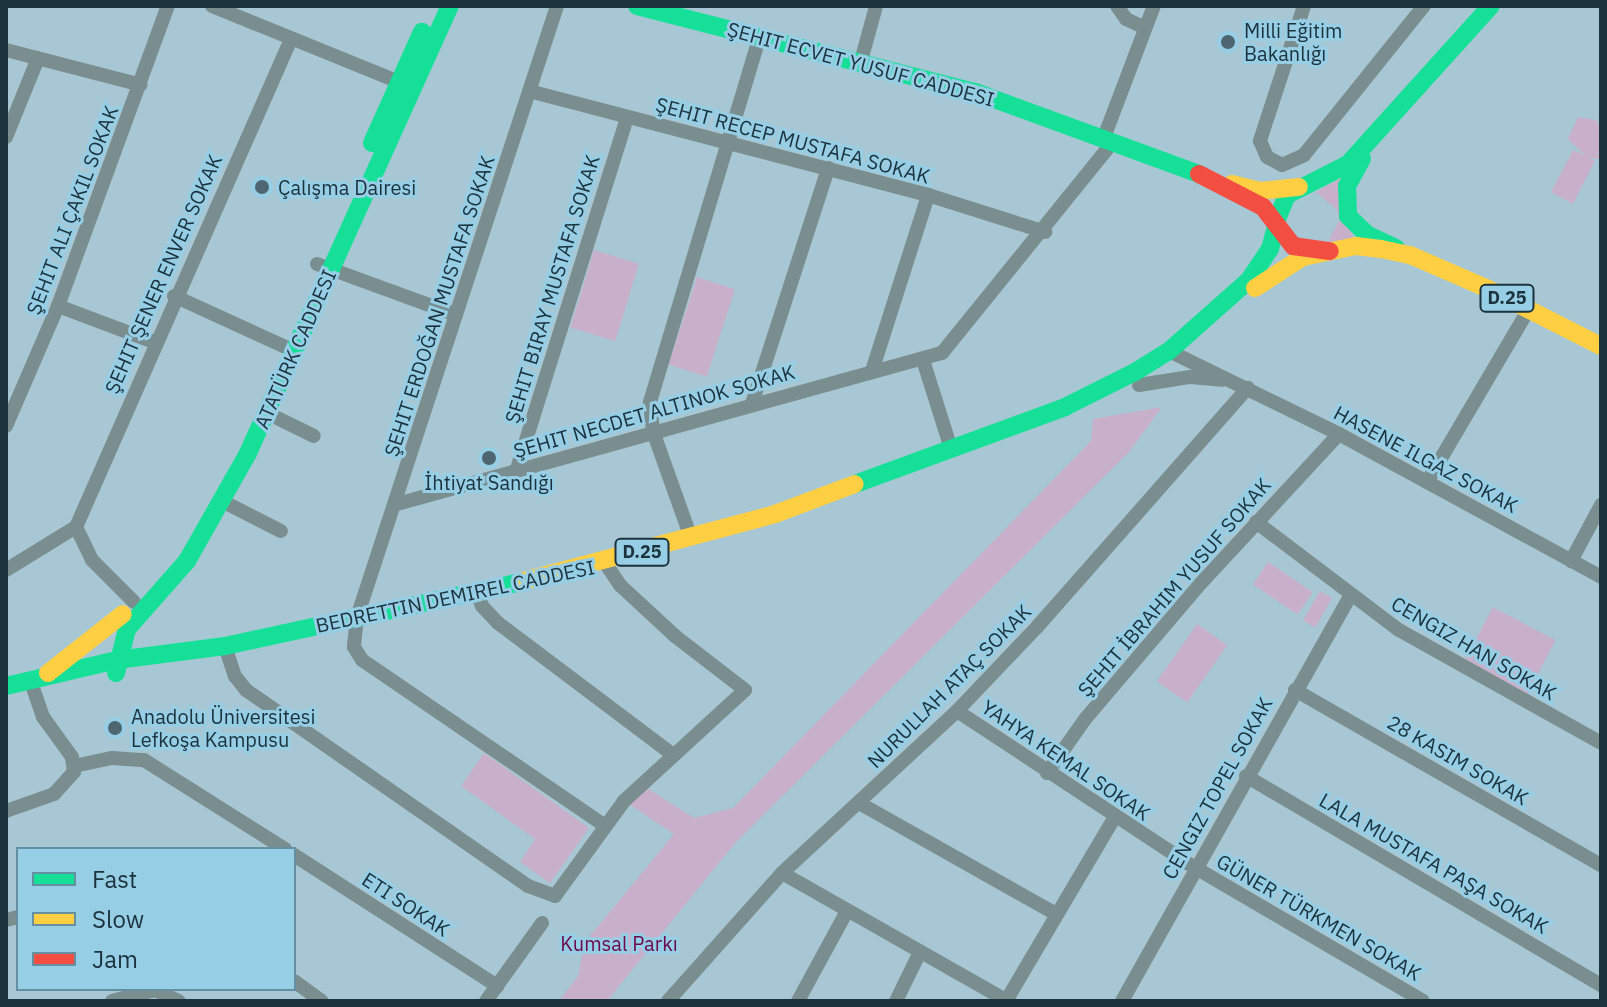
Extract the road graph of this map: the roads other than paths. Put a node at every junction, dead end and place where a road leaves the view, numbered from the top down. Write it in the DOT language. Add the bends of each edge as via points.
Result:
graph roads {
  1 [pos="168,6"];
  2 [pos="212,6"];
  3 [pos="434,6"];
  4 [pos="450,6"];
  5 [pos="557,6"];
  6 [pos="637,6"];
  7 [pos="876,6"];
  8 [pos="1117,6"];
  9 [pos="1154,6"];
  10 [pos="1304,6"];
  11 [pos="1424,6"];
  12 [pos="1481,9"];
  13 [pos="1145,28"];
  14 [pos="760,35"];
  15 [pos="291,39"];
  16 [pos="6,50"];
  17 [pos="38,58"];
  18 [pos="861,61"];
  19 [pos="399,82"];
  20 [pos="141,85"];
  21 [pos="529,91"];
  22 [pos="627,117"];
  23 [pos="1383,127"];
  24 [pos="6,137"];
  25 [pos="1108,142"];
  26 [pos="728,143"];
  27 [pos="828,168"];
  28 [pos="1216,180"];
  29 [pos="1307,186"];
  30 [pos="928,195"];
  31 [pos="1276,224"];
  32 [pos="1045,232"];
  33 [pos="1330,251"];
  34 [pos="1410,255"];
  35 [pos="324,267"];
  36 [pos="174,296"];
  37 [pos="58,306"];
  38 [pos="1529,309"];
  39 [pos="456,315"];
  40 [pos="154,342"];
  41 [pos="1601,346"];
  42 [pos="287,348"];
  43 [pos="1176,354"];
  44 [pos="923,360"];
  45 [pos="872,371"];
  46 [pos="1231,380"];
  47 [pos="1139,385"];
  48 [pos="1248,388"];
  49 [pos="752,404"];
  50 [pos="1065,407"];
  51 [pos="267,413"];
  52 [pos="6,426"];
  53 [pos="653,431"];
  54 [pos="1339,434"];
  55 [pos="314,436"];
  56 [pos="951,449"];
  57 [pos="516,472"];
  58 [pos="1427,482"];
  59 [pos="222,501"];
  60 [pos="397,504"];
  61 [pos="1601,505"];
  62 [pos="1256,522"];
  63 [pos="76,527"];
  64 [pos="281,531"];
  65 [pos="691,538"];
  66 [pos="1571,561"];
  67 [pos="605,563"];
  68 [pos="6,570"];
  69 [pos="1601,577"];
  70 [pos="476,590"];
  71 [pos="1350,596"];
  72 [pos="132,610"];
  73 [pos="357,617"];
  74 [pos="225,646"];
  75 [pos="205,650"];
  76 [pos="146,656"];
  77 [pos="111,668"];
  78 [pos="36,683"];
  79 [pos="6,686"];
  80 [pos="1295,690"];
  81 [pos="6,701"];
  82 [pos="957,711"];
  83 [pos="1601,743"];
  84 [pos="672,754"];
  85 [pos="74,766"];
  86 [pos="1047,773"];
  87 [pos="1246,776"];
  88 [pos="859,803"];
  89 [pos="6,811"];
  90 [pos="1115,817"];
  91 [pos="605,826"];
  92 [pos="282,847"];
  93 [pos="296,856"];
  94 [pos="1601,865"];
  95 [pos="1194,867"];
  96 [pos="782,873"];
  97 [pos="847,911"];
  98 [pos="1056,914"];
  99 [pos="542,923"];
  100 [pos="920,952"];
  101 [pos="296,982"];
  102 [pos="1601,985"];
  103 [pos="497,986"];
  104 [pos="151,991"];
  105 [pos="157,991"];
  106 [pos="112,1001"];
  107 [pos="179,1001"];
  108 [pos="322,1001"];
  109 [pos="486,1001"];
  110 [pos="668,1001"];
  111 [pos="798,1001"];
  112 [pos="896,1001"];
  113 [pos="1006,1001"];
  114 [pos="1122,1001"];
  115 [pos="1423,1001"];
  1 -- 20 [label="street"];
  2 -- 15 [label="street"];
  3 -- 19 [label="main road, ATATÜRK CADDESI"];
  4 -- 35 [label="main road, ATATÜRK CADDESI"];
  5 -- 21 [label="street, ŞEHIT ERDOĞAN MUSTAFA SOKAK"];
  6 -- 14 [label="main road, ŞEHIT ECVET YUSUF CADDESI"];
  7 -- 18 [label="street"];
  8 -- 13 [label="street" via="1126,19"];
  9 -- 13 [label="street"];
  10 -- 11 [label="street" via="1260,135 1264,153 1279,164 1304,155"];
  12 -- 23 [label="main road, D.25"];
  13 -- 25 [label="street"];
  14 -- 18 [label="main road, ŞEHIT ECVET YUSUF CADDESI"];
  14 -- 26 [label="street"];
  15 -- 19 [label="street"];
  15 -- 36 [label="street, ŞEHIT ŞENER ENVER SOKAK"];
  16 -- 17 [label="street"];
  17 -- 20 [label="street"];
  17 -- 24 [label="street"];
  18 -- 25 [label="main road, ŞEHIT ECVET YUSUF CADDESI" via="952,84"];
  19 -- 35 [label="main road, ATATÜRK CADDESI"];
  20 -- 37 [label="street"];
  21 -- 22 [label="street, ŞEHIT RECEP MUSTAFA SOKAK"];
  21 -- 39 [label="street, ŞEHIT ERDOĞAN MUSTAFA SOKAK"];
  22 -- 26 [label="street, ŞEHIT RECEP MUSTAFA SOKAK"];
  22 -- 57 [label="street, ŞEHIT BIRAY MUSTAFA SOKAK"];
  23 -- 29 [label="main road, D.25" via="1348,164"];
  23 -- 34 [label="main road" via="1353,173 1346,208 1368,235"];
  25 -- 28 [label="main road, ŞEHIT ECVET YUSUF CADDESI"];
  25 -- 32 [label="street"];
  26 -- 27 [label="street, ŞEHIT RECEP MUSTAFA SOKAK"];
  26 -- 53 [label="street" via="658,365 650,402"];
  27 -- 30 [label="street, ŞEHIT RECEP MUSTAFA SOKAK"];
  27 -- 49 [label="street"];
  28 -- 29 [label="main road, ŞEHIT ECVET YUSUF CADDESI" via="1252,191"];
  28 -- 31 [label="main road, ŞEHIT ECVET YUSUF CADDESI" via="1256,202"];
  29 -- 31 [label="main road, D.25" via="1283,199"];
  30 -- 32 [label="street, ŞEHIT RECEP MUSTAFA SOKAK"];
  30 -- 45 [label="street"];
  31 -- 33 [label="main road, D.25" via="1293,246"];
  31 -- 43 [label="main road, BEDRETTIN DEMIREL CADDESI / D.25" via="1256,272"];
  32 -- 44 [label="street" via="957,339"];
  33 -- 34 [label="main road, D.25" via="1371,247"];
  33 -- 43 [label="main road, BEDRETTIN DEMIREL CADDESI / D.25" via="1289,262 1271,273"];
  34 -- 38 [label="main road, D.25"];
  35 -- 39 [label="street"];
  35 -- 42 [label="main road, ATATÜRK CADDESI"];
  36 -- 40 [label="street, ŞEHIT ŞENER ENVER SOKAK"];
  36 -- 42 [label="street"];
  37 -- 40 [label="street"];
  37 -- 52 [label="street"];
  38 -- 41 [label="main road, D.25"];
  38 -- 58 [label="street"];
  39 -- 60 [label="street, ŞEHIT ERDOĞAN MUSTAFA SOKAK"];
  40 -- 63 [label="street, ŞEHIT ŞENER ENVER SOKAK"];
  42 -- 51 [label="main road, ATATÜRK CADDESI"];
  42 -- 72 [label="main road, ATATÜRK CADDESI" via="202,511"];
  43 -- 46 [label="street, HASENE ILGAZ SOKAK"];
  43 -- 47 [label="main road, BEDRETTIN DEMIREL CADDESI / D.25"];
  43 -- 50 [label="main road, BEDRETTIN DEMIREL CADDESI / D.25"];
  44 -- 45 [label="street"];
  44 -- 56 [label="street"];
  45 -- 49 [label="street"];
  46 -- 47 [label="street, HASENE ILGAZ SOKAK" via="1190,377"];
  46 -- 48 [label="street, HASENE ILGAZ SOKAK"];
  47 -- 50 [label="main road, BEDRETTIN DEMIREL CADDESI / D.25"];
  48 -- 54 [label="street, HASENE ILGAZ SOKAK"];
  48 -- 82 [label="street, NURULLAH ATAÇ SOKAK" via="1181,469"];
  49 -- 53 [label="street"];
  50 -- 56 [label="main road, BEDRETTIN DEMIREL CADDESI / D.25"];
  51 -- 55 [label="street"];
  51 -- 59 [label="main road, ATATÜRK CADDESI"];
  53 -- 57 [label="street"];
  53 -- 65 [label="street"];
  54 -- 58 [label="street, HASENE ILGAZ SOKAK"];
  54 -- 62 [label="street, ŞEHIT İBRAHIM YUSUF SOKAK"];
  56 -- 65 [label="main road, BEDRETTIN DEMIREL CADDESI / D.25"];
  57 -- 60 [label="street"];
  58 -- 66 [label="street, HASENE ILGAZ SOKAK"];
  59 -- 64 [label="street"];
  59 -- 72 [label="main road, ATATÜRK CADDESI" via="180,570"];
  60 -- 73 [label="street, ŞEHIT ERDOĞAN MUSTAFA SOKAK"];
  61 -- 66 [label="street"];
  62 -- 71 [label="street, CENGIZ HAN SOKAK"];
  62 -- 86 [label="street, ŞEHIT İBRAHIM YUSUF SOKAK" via="1096,706"];
  63 -- 68 [label="street"];
  63 -- 72 [label="street" via="92,560"];
  65 -- 67 [label="main road, BEDRETTIN DEMIREL CADDESI / D.25"];
  66 -- 69 [label="street, HASENE ILGAZ SOKAK"];
  67 -- 70 [label="main road, BEDRETTIN DEMIREL CADDESI / D.25"];
  67 -- 84 [label="street" via="620,585 675,636 745,690"];
  70 -- 73 [label="main road, BEDRETTIN DEMIREL CADDESI / D.25"];
  70 -- 84 [label="street" via="498,623"];
  71 -- 80 [label="street, CENGIZ TOPEL SOKAK"];
  71 -- 83 [label="street, CENGIZ HAN SOKAK" via="1453,663"];
  72 -- 76 [label="main road" via="134,639"];
  72 -- 77 [label="main road, ATATÜRK CADDESI"];
  72 -- 78 [label="main road"];
  73 -- 74 [label="main road, BEDRETTIN DEMIREL CADDESI / D.25"];
  73 -- 91 [label="street" via="354,647 362,660"];
  74 -- 75 [label="main road, BEDRETTIN DEMIREL CADDESI / D.25"];
  74 -- 91 [label="street" via="246,690 528,886 555,896"];
  75 -- 76 [label="main road, BEDRETTIN DEMIREL CADDESI / D.25"];
  75 -- 77 [label="main road, BEDRETTIN DEMIREL CADDESI / D.25"];
  76 -- 77 [label="main road, BEDRETTIN DEMIREL CADDESI / D.25"];
  77 -- 78 [label="main road, BEDRETTIN DEMIREL CADDESI / D.25"];
  78 -- 79 [label="main road, BEDRETTIN DEMIREL CADDESI / D.25"];
  78 -- 81 [label="main road, BEDRETTIN DEMIREL CADDESI / D.25"];
  78 -- 85 [label="street" via="43,717"];
  80 -- 87 [label="street, CENGIZ TOPEL SOKAK"];
  80 -- 94 [label="street"];
  82 -- 86 [label="street, YAHYA KEMAL SOKAK"];
  82 -- 88 [label="street, NURULLAH ATAÇ SOKAK"];
  84 -- 91 [label="street"];
  85 -- 89 [label="street" via="63,788"];
  85 -- 92 [label="street" via="112,758 144,760"];
  86 -- 90 [label="street, YAHYA KEMAL SOKAK"];
  87 -- 95 [label="street, CENGIZ TOPEL SOKAK"];
  87 -- 102 [label="street, LALA MUSTAFA PAŞA SOKAK"];
  88 -- 96 [label="street, NURULLAH ATAÇ SOKAK"];
  88 -- 98 [label="street"];
  90 -- 95 [label="street, YAHYA KEMAL SOKAK"];
  90 -- 98 [label="street"];
  93 -- 103 [label="street, ETI SOKAK"];
  95 -- 114 [label="street, CENGIZ TOPEL SOKAK"];
  95 -- 115 [label="street, GÜNER TÜRKMEN SOKAK"];
  96 -- 97 [label="street"];
  96 -- 110 [label="street, NURULLAH ATAÇ SOKAK"];
  97 -- 100 [label="street"];
  97 -- 111 [label="street"];
  98 -- 113 [label="street"];
  99 -- 103 [label="street"];
  100 -- 112 [label="street"];
  100 -- 113 [label="street"];
  101 -- 108 [label="street"];
  103 -- 109 [label="street"];
  104 -- 106 [label="street"];
  105 -- 107 [label="street"];
}
